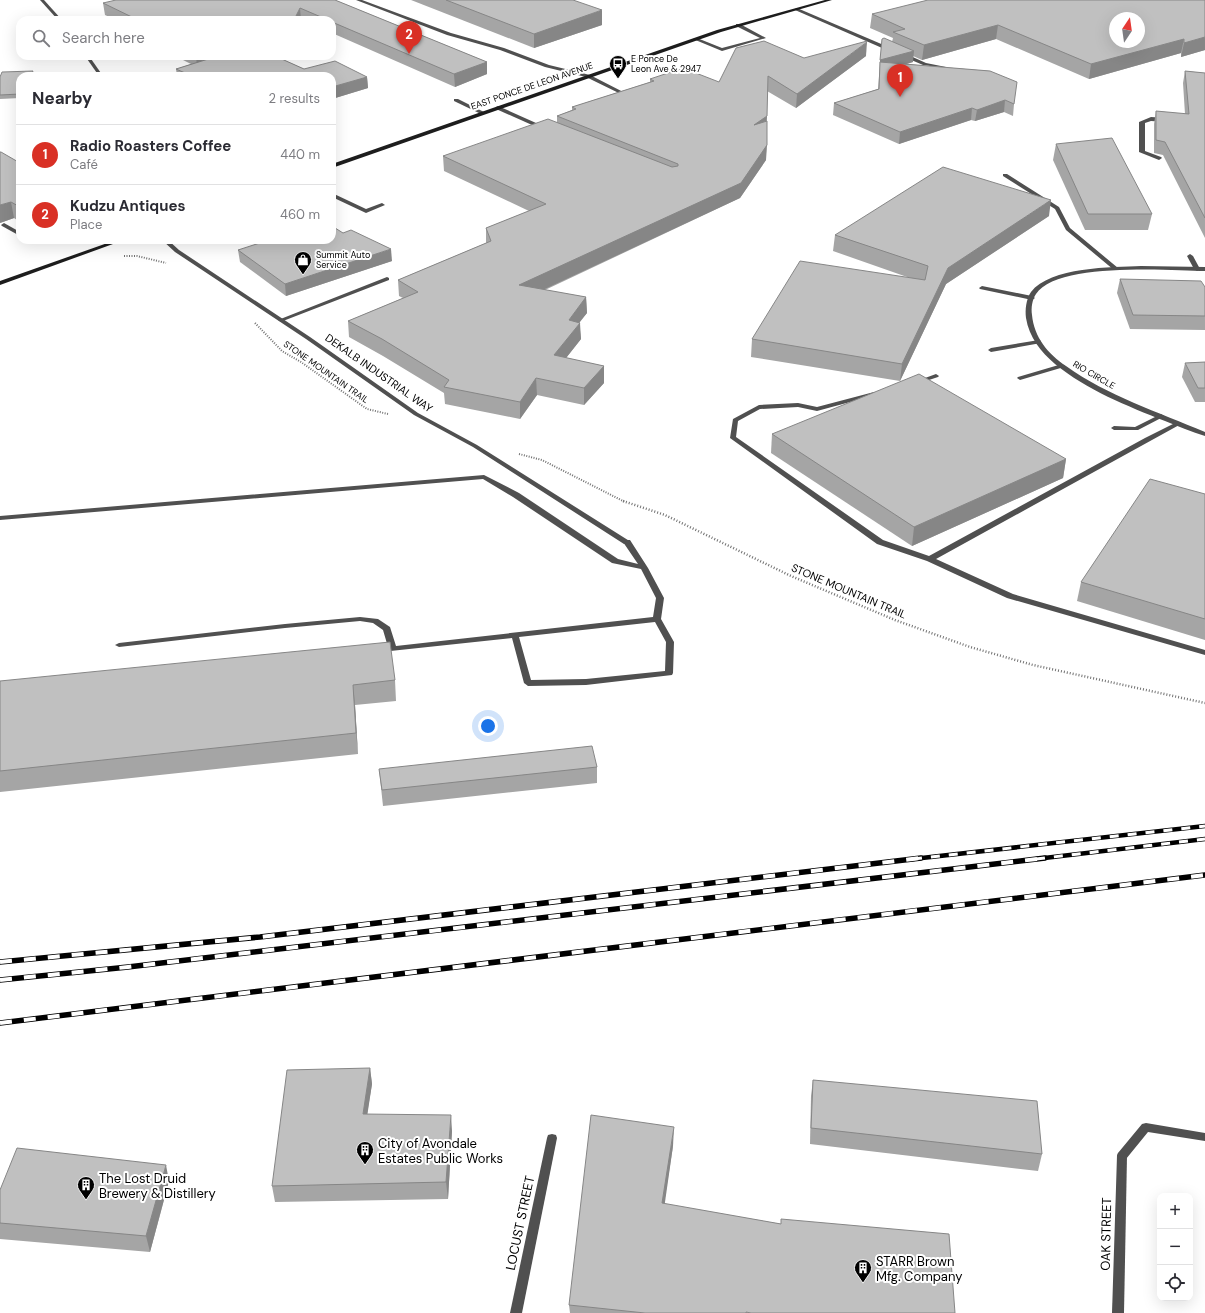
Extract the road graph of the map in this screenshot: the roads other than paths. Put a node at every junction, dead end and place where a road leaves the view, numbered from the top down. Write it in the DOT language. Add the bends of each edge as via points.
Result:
graph roads {
  1 [pos="42,0"];
  2 [pos="358,0"];
  3 [pos="830,0"];
  4 [pos="797,9"];
  5 [pos="56,16"];
  6 [pos="738,25"];
  7 [pos="695,39"];
  8 [pos="646,56"];
  9 [pos="90,60"];
  10 [pos="657,60"];
  11 [pos="944,67"];
  12 [pos="195,70"];
  13 [pos="98,72"];
  14 [pos="188,72"];
  15 [pos="588,76"];
  16 [pos="630,96"];
  17 [pos="456,100"];
  18 [pos="498,108"];
  19 [pos="483,113"];
  20 [pos="1172,121"];
  21 [pos="546,129"];
  22 [pos="1159,158"];
  23 [pos="336,165"];
  24 [pos="1005,175"];
  25 [pos="336,197"];
  26 [pos="382,205"];
  27 [pos="4,225"];
  28 [pos="16,232"];
  29 [pos="110,244"];
  30 [pos="169,244"];
  31 [pos="1190,256"];
  32 [pos="1116,269"];
  33 [pos="1198,269"];
  34 [pos="1205,269"];
  35 [pos="387,279"];
  36 [pos="0,284"];
  37 [pos="982,288"];
  38 [pos="1032,298"];
  39 [pos="281,320"];
  40 [pos="1039,342"];
  41 [pos="991,350"];
  42 [pos="1062,366"];
  43 [pos="936,376"];
  44 [pos="1020,378"];
  45 [pos="908,385"];
  46 [pos="878,393"];
  47 [pos="1161,416"];
  48 [pos="1179,423"];
  49 [pos="1114,428"];
  50 [pos="1205,434"];
  51 [pos="0,518"];
  52 [pos="930,559"];
  53 [pos="644,568"];
  54 [pos="657,619"];
  55 [pos="515,635"];
  56 [pos="119,645"];
  57 [pos="393,649"];
  58 [pos="370,652"];
  59 [pos="1205,653"];
  60 [pos="1205,1137"];
  61 [pos="552,1138"];
  62 [pos="516,1313"];
  63 [pos="1118,1313"];
  1 -- 5 [label="street"];
  2 -- 15 [label="street" via="449,34 502,49 547,66"];
  3 -- 4 [label="main road, EAST PONCE DE LEON AVENUE"];
  4 -- 6 [label="main road, EAST PONCE DE LEON AVENUE"];
  4 -- 11 [label="street" via="925,64"];
  6 -- 7 [label="main road, EAST PONCE DE LEON AVENUE"];
  6 -- 7 [label="street" via="764,38 722,50"];
  7 -- 8 [label="main road, EAST PONCE DE LEON AVENUE"];
  8 -- 10 [label="street"];
  8 -- 15 [label="main road, EAST PONCE DE LEON AVENUE"];
  9 -- 13 [label="street"];
  12 -- 14 [label="street"];
  15 -- 16 [label="street"];
  15 -- 18 [label="main road, EAST PONCE DE LEON AVENUE"];
  17 -- 19 [label="street"];
  18 -- 19 [label="main road, EAST PONCE DE LEON AVENUE"];
  18 -- 21 [label="street"];
  19 -- 23 [label="main road, EAST PONCE DE LEON AVENUE"];
  20 -- 22 [label="street" via="1151,119 1142,122 1142,152"];
  24 -- 32 [label="street" via="1057,208 1068,229"];
  25 -- 26 [label="street" via="366,211"];
  27 -- 28 [label="street"];
  29 -- 36 [label="main road"];
  30 -- 39 [label="street, DEKALB INDUSTRIAL WAY"];
  31 -- 33 [label="street"];
  32 -- 33 [label="street"];
  32 -- 38 [label="street" via="1084,271 1055,278 1043,284 1034,292"];
  33 -- 34 [label="street"];
  35 -- 39 [label="street"];
  37 -- 38 [label="street"];
  38 -- 40 [label="street, RIO CIRCLE" via="1028,308 1029,321"];
  39 -- 53 [label="street, DEKALB INDUSTRIAL WAY" via="416,414 475,446 627,542"];
  40 -- 41 [label="street"];
  40 -- 42 [label="street, RIO CIRCLE"];
  42 -- 44 [label="street"];
  42 -- 47 [label="street, RIO CIRCLE" via="1102,392"];
  43 -- 45 [label="street"];
  46 -- 52 [label="street" via="817,409 798,405 759,407 735,420 733,438 880,542"];
  47 -- 48 [label="street, RIO CIRCLE"];
  47 -- 49 [label="street" via="1136,429"];
  48 -- 50 [label="street, RIO CIRCLE"];
  48 -- 52 [label="street"];
  51 -- 53 [label="street" via="484,477 516,495 614,561"];
  52 -- 59 [label="street" via="1010,596"];
  53 -- 54 [label="street" via="660,598"];
  54 -- 55 [label="street"];
  54 -- 55 [label="street" via="670,642 669,673 586,682 528,683"];
  55 -- 57 [label="street"];
  56 -- 57 [label="street" via="360,619 375,621 387,629"];
  57 -- 58 [label="street"];
  60 -- 63 [label="street, OAK STREET" via="1146,1127 1122,1156"];
  61 -- 62 [label="street, LOCUST STREET"];
}
